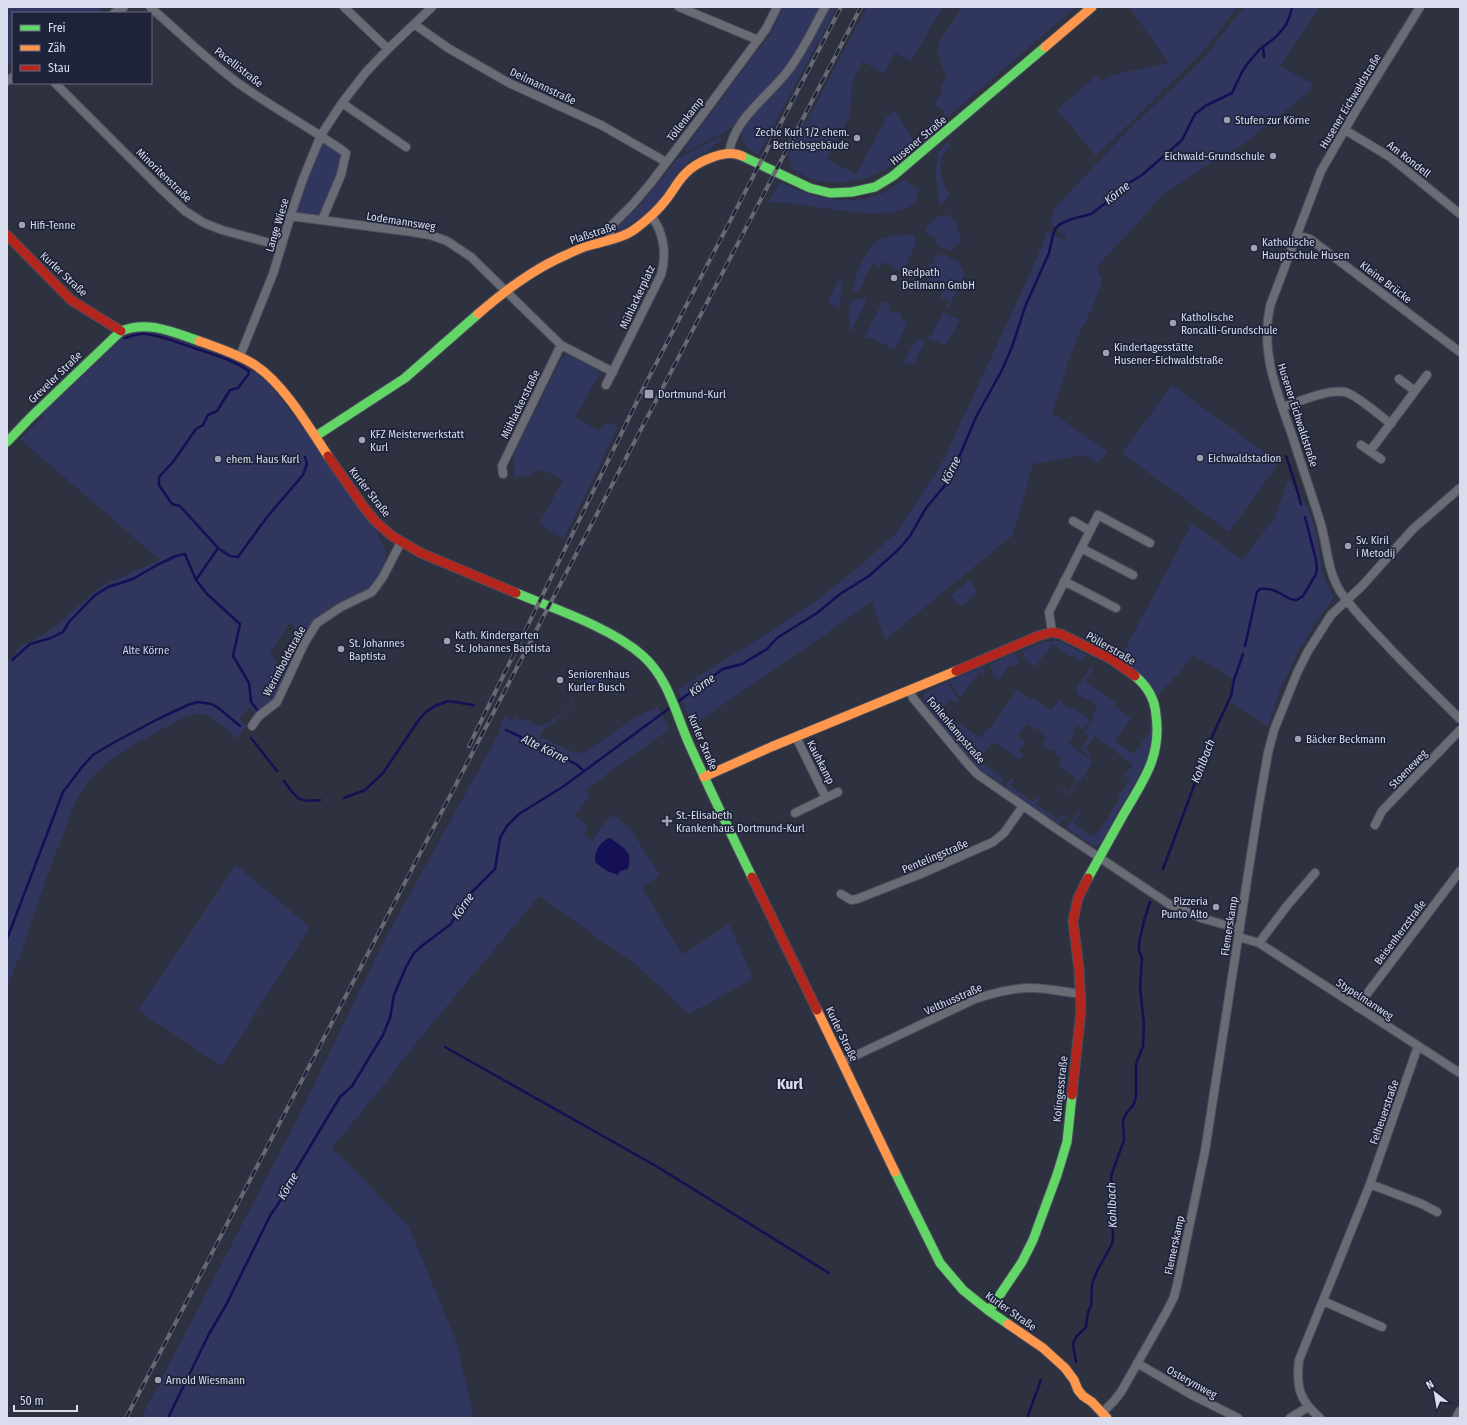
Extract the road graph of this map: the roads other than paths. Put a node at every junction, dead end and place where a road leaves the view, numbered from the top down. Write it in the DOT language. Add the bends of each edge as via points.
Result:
graph roads {
  1 [pos="150,7"];
  2 [pos="344,7"];
  3 [pos="432,7"];
  4 [pos="679,7"];
  5 [pos="777,7"];
  6 [pos="825,7"];
  7 [pos="1092,7"];
  8 [pos="1420,7"];
  9 [pos="414,24"];
  10 [pos="758,40"];
  11 [pos="388,48"];
  12 [pos="56,84"];
  13 [pos="342,103"];
  14 [pos="1345,130"];
  15 [pos="321,136"];
  16 [pos="406,148"];
  17 [pos="728,154"];
  18 [pos="666,162"];
  19 [pos="1459,211"];
  20 [pos="290,216"];
  21 [pos="651,216"];
  22 [pos="322,220"];
  23 [pos="7,235"];
  24 [pos="1297,235"];
  25 [pos="609,240"];
  26 [pos="281,246"];
  27 [pos="506,290"];
  28 [pos="120,331"];
  29 [pos="561,345"];
  30 [pos="1460,352"];
  31 [pos="240,356"];
  32 [pos="612,372"];
  33 [pos="1427,375"];
  34 [pos="1399,379"];
  35 [pos="606,385"];
  36 [pos="1415,391"];
  37 [pos="1282,407"];
  38 [pos="1391,424"];
  39 [pos="316,436"];
  40 [pos="7,442"];
  41 [pos="1361,445"];
  42 [pos="1370,451"];
  43 [pos="1381,459"];
  44 [pos="504,474"];
  45 [pos="1460,488"];
  46 [pos="1073,521"];
  47 [pos="1090,531"];
  48 [pos="401,542"];
  49 [pos="1150,543"];
  50 [pos="1081,548"];
  51 [pos="1133,574"];
  52 [pos="1064,581"];
  53 [pos="1346,600"];
  54 [pos="1116,608"];
  55 [pos="1052,632"];
  56 [pos="910,691"];
  57 [pos="1460,719"];
  58 [pos="252,726"];
  59 [pos="1460,730"];
  60 [pos="796,737"];
  61 [pos="704,777"];
  62 [pos="838,792"];
  63 [pos="826,798"];
  64 [pos="1024,806"];
  65 [pos="795,813"];
  66 [pos="1375,825"];
  67 [pos="1100,858"];
  68 [pos="1460,871"];
  69 [pos="1315,873"];
  70 [pos="841,894"];
  71 [pos="1240,933"];
  72 [pos="1259,944"];
  73 [pos="1081,994"];
  74 [pos="1357,1007"];
  75 [pos="1418,1046"];
  76 [pos="842,1062"];
  77 [pos="1460,1073"];
  78 [pos="1370,1184"];
  79 [pos="1437,1212"];
  80 [pos="1323,1301"];
  81 [pos="989,1311"];
  82 [pos="1382,1327"];
  83 [pos="1137,1363"];
  84 [pos="1308,1407"];
  85 [pos="1460,1412"];
  86 [pos="1105,1415"];
  87 [pos="1238,1418"];
  88 [pos="1290,1418"];
  89 [pos="1320,1418"];
  90 [pos="1456,1418"];
  1 -- 15 [label="street, Pacellistraße" via="237,82"];
  2 -- 11 [label="street"];
  3 -- 9 [label="street, Lange Wiese"];
  4 -- 10 [label="street"];
  5 -- 10 [label="street, Töllenkamp"];
  6 -- 17 [label="street" via="790,68 736,128"];
  7 -- 17 [label="street, Husener Straße" via="893,176 875,187 830,193 786,178 745,156"];
  8 -- 14 [label="street, Husener Eichwaldstraße"];
  9 -- 11 [label="street, Lange Wiese"];
  9 -- 18 [label="street, Deilmannstraße" via="448,48 509,83 600,125"];
  10 -- 18 [label="street, Töllenkamp"];
  11 -- 13 [label="street, Lange Wiese"];
  12 -- 26 [label="street, Minoritenstraße" via="185,211 222,230"];
  13 -- 15 [label="street, Lange Wiese"];
  13 -- 16 [label="street"];
  14 -- 19 [label="street, Am Rondell" via="1395,161"];
  14 -- 24 [label="street, Husener Eichwaldstraße" via="1321,171"];
  15 -- 20 [label="street, Lange Wiese"];
  15 -- 22 [label="street" via="346,153 341,175"];
  17 -- 21 [label="street, Plaßstraße" via="709,158 694,167 679,181 665,202"];
  18 -- 25 [label="street, Töllenkamp" via="633,204 611,226"];
  20 -- 22 [label="street, Lodemannsweg"];
  20 -- 26 [label="street, Lange Wiese"];
  21 -- 25 [label="street, Plaßstraße" via="624,236"];
  21 -- 32 [label="street, Mühlackerplatz" via="659,228 664,265"];
  22 -- 27 [label="street, Lodemannsweg" via="430,235 447,241 471,257"];
  23 -- 28 [label="street, Kurler Straße" via="71,300"];
  24 -- 30 [label="street, Kleine Brücke" via="1310,239"];
  24 -- 37 [label="street, Husener Eichwaldstraße" via="1267,320 1267,350 1272,377"];
  25 -- 27 [label="street, Plaßstraße" via="565,255"];
  26 -- 31 [label="street, Lange Wiese" via="274,274"];
  27 -- 29 [label="street"];
  27 -- 39 [label="street, Plaßstraße" via="405,378"];
  28 -- 31 [label="street, Kurler Straße" via="133,326 153,327"];
  28 -- 40 [label="street, Greveler Straße"];
  29 -- 32 [label="street"];
  29 -- 44 [label="street, Mühlackerstraße" via="502,466"];
  31 -- 39 [label="street, Kurler Straße" via="262,370 275,383"];
  32 -- 35 [label="street, Mühlackerplatz"];
  33 -- 36 [label="street"];
  34 -- 36 [label="street"];
  36 -- 38 [label="street"];
  37 -- 38 [label="street" via="1322,394 1345,392"];
  37 -- 53 [label="street, Husener Eichwaldstraße" via="1321,526 1332,574"];
  38 -- 42 [label="street"];
  39 -- 48 [label="street, Kurler Straße" via="365,508"];
  41 -- 42 [label="street"];
  42 -- 43 [label="street"];
  45 -- 53 [label="street, Flemerskamp" via="1413,528 1362,586"];
  46 -- 47 [label="street"];
  47 -- 49 [label="street" via="1098,515"];
  47 -- 50 [label="street"];
  48 -- 58 [label="street, Werimboldstraße" via="372,592 341,606 317,623 305,642 277,702 259,716"];
  48 -- 61 [label="street, Kurler Straße" via="592,625 637,651 661,677"];
  50 -- 51 [label="street"];
  50 -- 52 [label="street"];
  52 -- 54 [label="street"];
  52 -- 55 [label="street" via="1049,612"];
  53 -- 57 [label="street, Husener Eichwaldstraße"];
  53 -- 71 [label="street, Flemerskamp" via="1331,616 1308,651 1274,730 1258,810"];
  55 -- 56 [label="street"];
  55 -- 67 [label="street, Pöllerstraße" via="1061,634 1122,666 1138,678 1151,696 1159,726 1158,746 1143,783"];
  56 -- 60 [label="street"];
  56 -- 64 [label="street, Fohlenkampstraße" via="967,763 978,774"];
  59 -- 66 [label="street, Stoeneweg" via="1382,811"];
  60 -- 61 [label="street"];
  60 -- 63 [label="street, Kauhkamp"];
  61 -- 76 [label="street, Kurler Straße"];
  62 -- 63 [label="street, Kauhkamp"];
  63 -- 65 [label="street, Kauhkamp"];
  64 -- 67 [label="street, Fohlenkampstraße"];
  64 -- 70 [label="street, Pentelingstraße" via="1004,833 993,842 912,878 856,899 851,900"];
  67 -- 71 [label="street, Fohlenkampstraße" via="1180,910"];
  67 -- 73 [label="street, Kolingesstraße" via="1084,885 1074,912 1073,931"];
  68 -- 74 [label="street, Beisenherzstraße"];
  69 -- 72 [label="street"];
  71 -- 72 [label="street, Stypelmanweg"];
  71 -- 83 [label="street, Flemerskamp" via="1231,976 1206,1143 1178,1281 1174,1297"];
  72 -- 74 [label="street, Stypelmanweg"];
  73 -- 76 [label="street, Velthusstraße" via="1031,988 990,994"];
  73 -- 81 [label="street, Kolingesstraße" via="1067,1142 1033,1240 1022,1262"];
  74 -- 75 [label="street, Stypelmanweg"];
  75 -- 77 [label="street, Stypelmanweg"];
  75 -- 78 [label="street, Felheuerstraße"];
  76 -- 81 [label="street, Kurler Straße" via="940,1263 963,1290"];
  78 -- 79 [label="street"];
  78 -- 80 [label="street, Felheuerstraße"];
  80 -- 82 [label="street"];
  80 -- 84 [label="street, Felheuerstraße" via="1299,1360 1297,1377 1300,1392"];
  81 -- 86 [label="street, Kurler Straße" via="1043,1348 1065,1368 1081,1394"];
  83 -- 86 [label="street, Flemerskamp"];
  83 -- 87 [label="street, Osterymweg"];
  84 -- 88 [label="street"];
  84 -- 89 [label="street, Felheuerstraße"];
  85 -- 90 [label="street"];
}
